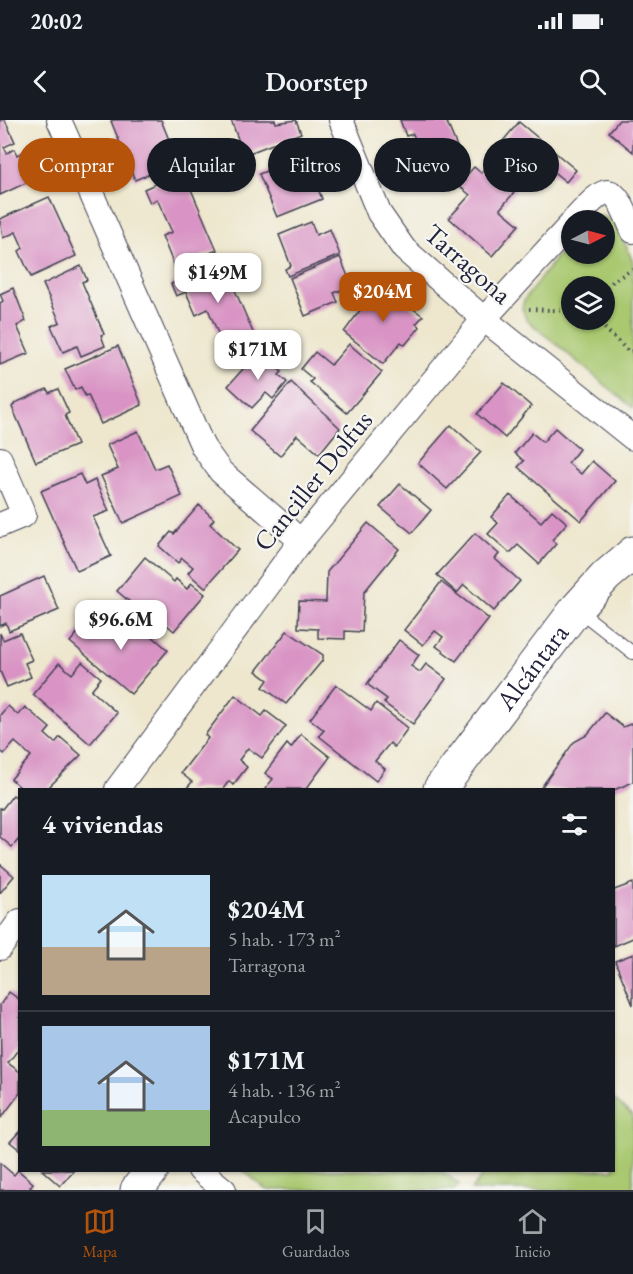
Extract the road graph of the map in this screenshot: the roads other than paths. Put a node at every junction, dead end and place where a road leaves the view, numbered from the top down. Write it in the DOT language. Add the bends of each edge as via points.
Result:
graph roads {
  1 [pos="59,120"];
  2 [pos="341,120"];
  3 [pos="584,210"];
  4 [pos="633,231"];
  5 [pos="561,235"];
  6 [pos="484,319"];
  7 [pos="633,438"];
  8 [pos="0,459"];
  9 [pos="0,525"];
  10 [pos="301,541"];
  11 [pos="633,553"];
  12 [pos="577,608"];
  13 [pos="633,652"];
  14 [pos="118,788"];
  15 [pos="441,788"];
  16 [pos="18,924"];
  17 [pos="0,948"];
  18 [pos="150,1172"];
  19 [pos="202,1172"];
  20 [pos="137,1190"];
  21 [pos="224,1190"];
  1 -- 10 [label="street" via="203,447 221,472"];
  2 -- 6 [label="street, Tarragona" via="371,195 394,237"];
  3 -- 4 [label="street, Canciller Dolfus" via="599,193 607,191 621,202"];
  5 -- 6 [label="street, Canciller Dolfus"];
  6 -- 7 [label="street, Tarragona"];
  6 -- 10 [label="street, Canciller Dolfus"];
  8 -- 9 [label="street" via="24,515"];
  10 -- 14 [label="street, Canciller Dolfus"];
  11 -- 12 [label="street, Alcántara"];
  12 -- 13 [label="lane"];
  12 -- 15 [label="street, Alcántara"];
  16 -- 17 [label="street"];
  18 -- 20 [label="street"];
  19 -- 21 [label="street"];
}
